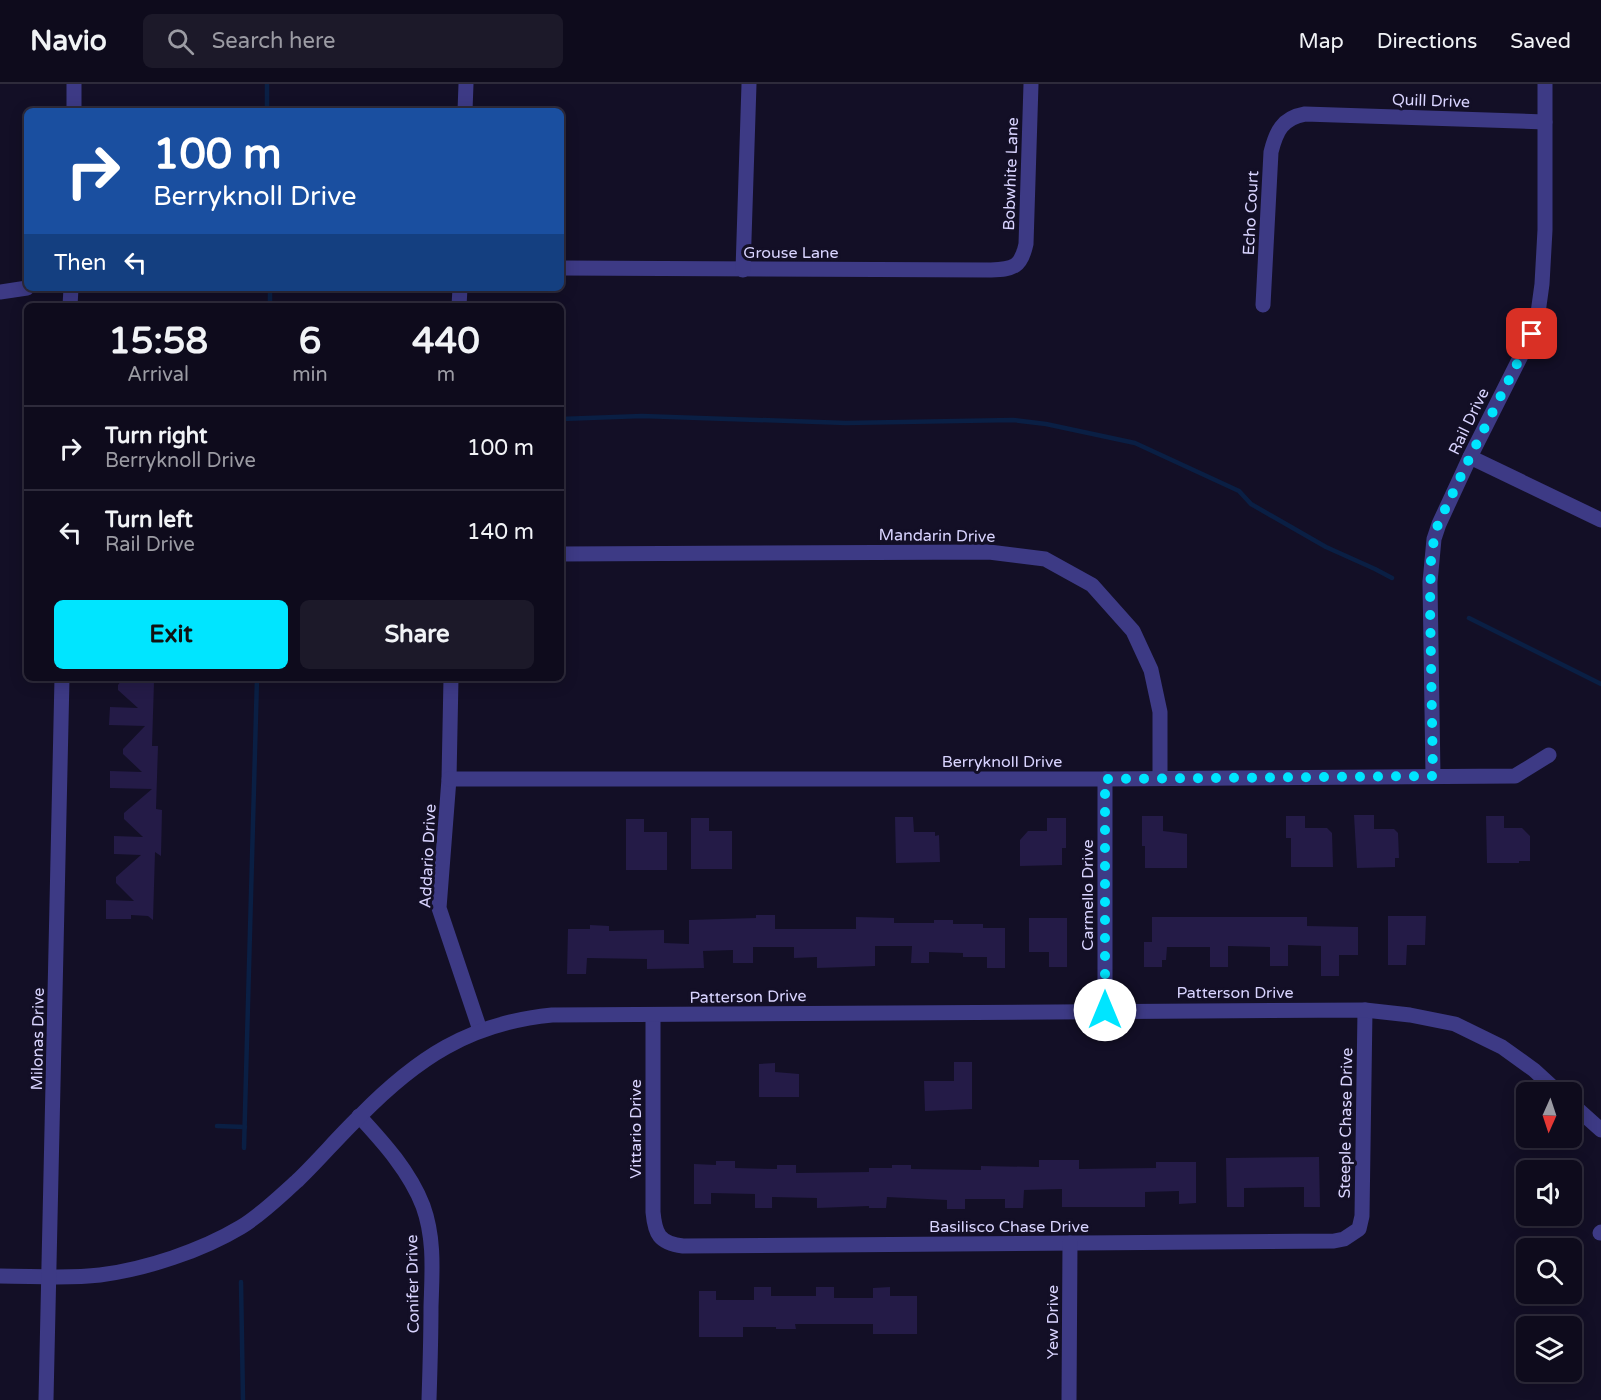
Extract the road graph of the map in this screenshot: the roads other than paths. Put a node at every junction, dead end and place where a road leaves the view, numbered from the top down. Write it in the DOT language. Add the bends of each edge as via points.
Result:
graph roads {
  1 [pos="74,84"];
  2 [pos="466,84"];
  3 [pos="749,84"];
  4 [pos="1031,84"];
  5 [pos="1545,84"];
  6 [pos="74,108"];
  7 [pos="465,108"];
  8 [pos="1545,122"];
  9 [pos="1282,124"];
  10 [pos="1019,264"];
  11 [pos="564,267"];
  12 [pos="743,270"];
  13 [pos="24,288"];
  14 [pos="0,292"];
  15 [pos="1263,305"];
  16 [pos="1470,457"];
  17 [pos="1601,520"];
  18 [pos="564,554"];
  19 [pos="62,681"];
  20 [pos="451,681"];
  21 [pos="1549,755"];
  22 [pos="1433,776"];
  23 [pos="449,778"];
  24 [pos="1160,778"];
  25 [pos="1105,779"];
  26 [pos="1105,1010"];
  27 [pos="1365,1010"];
  28 [pos="652,1015"];
  29 [pos="480,1030"];
  30 [pos="1547,1082"];
  31 [pos="1582,1113"];
  32 [pos="359,1116"];
  33 [pos="1601,1130"];
  34 [pos="1354,1234"];
  35 [pos="663,1240"];
  36 [pos="1070,1243"];
  37 [pos="0,1276"];
  38 [pos="49,1276"];
  39 [pos="46,1400"];
  40 [pos="429,1400"];
  41 [pos="1069,1400"];
  1 -- 6 [label="street"];
  2 -- 7 [label="street"];
  3 -- 12 [label="street"];
  4 -- 10 [label="street, Bobwhite Lane" via="1026,244"];
  5 -- 8 [label="street, Rail Drive"];
  8 -- 9 [label="street, Quill Drive" via="1305,114"];
  8 -- 16 [label="street, Rail Drive" via="1545,230 1538,313 1532,334"];
  9 -- 15 [label="street, Echo Court" via="1271,152"];
  10 -- 12 [label="street, Grouse Lane" via="991,270"];
  11 -- 12 [label="street, Grouse Lane"];
  13 -- 14 [label="street"];
  16 -- 17 [label="street"];
  16 -- 22 [label="street, Rail Drive" via="1438,524 1431,560"];
  18 -- 24 [label="street, Mandarin Drive" via="989,552 1045,559 1092,585 1133,631 1151,670 1160,712"];
  19 -- 38 [label="street, Milonas Drive"];
  20 -- 23 [label="street, Addario Drive"];
  21 -- 22 [label="street, Berryknoll Drive" via="1515,776"];
  22 -- 24 [label="street, Berryknoll Drive"];
  23 -- 25 [label="street, Berryknoll Drive"];
  23 -- 29 [label="street, Addario Drive" via="439,908"];
  24 -- 25 [label="street, Berryknoll Drive"];
  25 -- 26 [label="street, Carmello Drive"];
  26 -- 27 [label="street, Patterson Drive"];
  26 -- 28 [label="street, Patterson Drive"];
  27 -- 30 [label="street, Patterson Drive" via="1455,1024 1502,1047"];
  27 -- 34 [label="street, Steeple Chase Drive" via="1362,1216"];
  28 -- 29 [label="street, Patterson Drive" via="541,1016"];
  28 -- 35 [label="street, Vittario Drive" via="652,1212 654,1229"];
  29 -- 32 [label="street, Patterson Drive" via="446,1045 415,1066"];
  31 -- 33 [label="street"];
  32 -- 38 [label="street, Patterson Drive" via="274,1201 223,1237 167,1259 101,1275"];
  32 -- 40 [label="street, Conifer Drive" via="411,1182 430,1230 433,1255"];
  34 -- 36 [label="street, Basilisco Chase Drive" via="1334,1241"];
  35 -- 36 [label="street, Basilisco Chase Drive" via="683,1246"];
  36 -- 41 [label="street, Yew Drive"];
  37 -- 38 [label="street, Patterson Drive"];
  38 -- 39 [label="street, Milonas Drive"];
}
